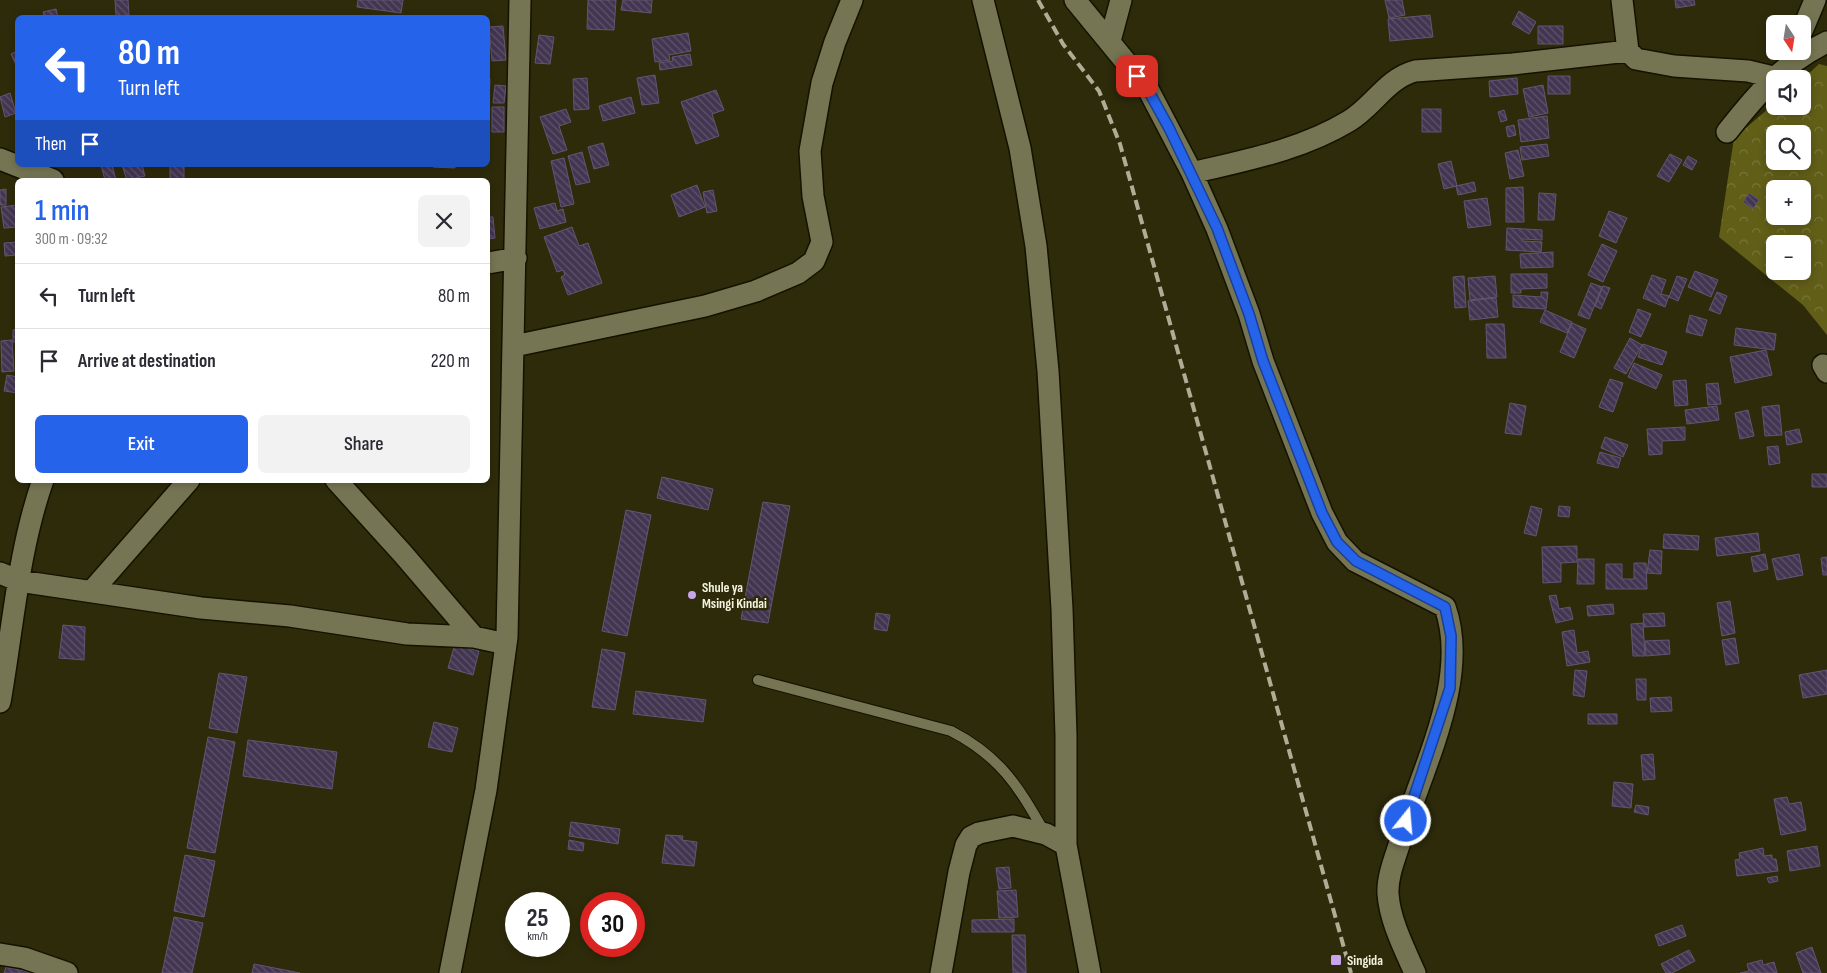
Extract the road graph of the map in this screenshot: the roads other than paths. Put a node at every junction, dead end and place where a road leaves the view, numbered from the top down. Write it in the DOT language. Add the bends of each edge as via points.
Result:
graph roads {
  1 [pos="520,0"];
  2 [pos="852,0"];
  3 [pos="983,0"];
  4 [pos="1075,0"];
  5 [pos="1122,0"];
  6 [pos="1622,0"];
  7 [pos="1815,0"];
  8 [pos="1809,15"];
  9 [pos="1110,41"];
  10 [pos="1827,42"];
  11 [pos="1628,51"];
  12 [pos="1786,64"];
  13 [pos="1727,132"];
  14 [pos="0,159"];
  15 [pos="15,165"];
  16 [pos="20,167"];
  17 [pos="1192,172"];
  18 [pos="48,178"];
  19 [pos="516,258"];
  20 [pos="490,263"];
  21 [pos="514,346"];
  22 [pos="42,483"];
  23 [pos="186,483"];
  24 [pos="339,483"];
  25 [pos="9,577"];
  26 [pos="92,591"];
  27 [pos="474,637"];
  28 [pos="506,644"];
  29 [pos="758,680"];
  30 [pos="0,702"];
  31 [pos="1046,834"];
  32 [pos="1066,845"];
  33 [pos="0,954"];
  34 [pos="67,973"];
  35 [pos="450,973"];
  36 [pos="941,973"];
  37 [pos="1090,973"];
  38 [pos="1415,973"];
  1 -- 19 [label="street"];
  2 -- 21 [label="street" via="822,83 810,151 813,196 822,242 814,261 798,273 756,291 713,304"];
  3 -- 32 [label="street" via="1020,148 1036,246 1048,371 1062,609"];
  4 -- 9 [label="street"];
  5 -- 9 [label="street"];
  6 -- 11 [label="street"];
  7 -- 8 [label="street"];
  9 -- 17 [label="street" via="1148,90"];
  10 -- 12 [label="street"];
  11 -- 12 [label="street" via="1636,60 1648,63 1748,72"];
  11 -- 17 [label="street" via="1415,71 1392,81 1365,110 1318,136 1271,154"];
  12 -- 13 [label="street"];
  14 -- 15 [label="street"];
  16 -- 18 [label="street"];
  17 -- 38 [label="street" via="1220,237 1315,495 1337,542 1356,561 1445,607 1449,617 1450,688 1410,806 1389,883 1390,907"];
  19 -- 20 [label="street"];
  19 -- 21 [label="street"];
  21 -- 28 [label="street"];
  22 -- 25 [label="street"];
  23 -- 26 [label="street"];
  24 -- 27 [label="street"];
  25 -- 26 [label="street"];
  25 -- 30 [label="street"];
  26 -- 27 [label="street" via="407,634"];
  27 -- 28 [label="street"];
  28 -- 35 [label="street" via="486,790"];
  29 -- 31 [label="lane" via="951,731 972,742 1018,785"];
  31 -- 32 [label="street"];
  31 -- 36 [label="street" via="1013,826 971,837 960,872"];
  32 -- 37 [label="street"];
  33 -- 34 [label="street" via="24,958"];
}
